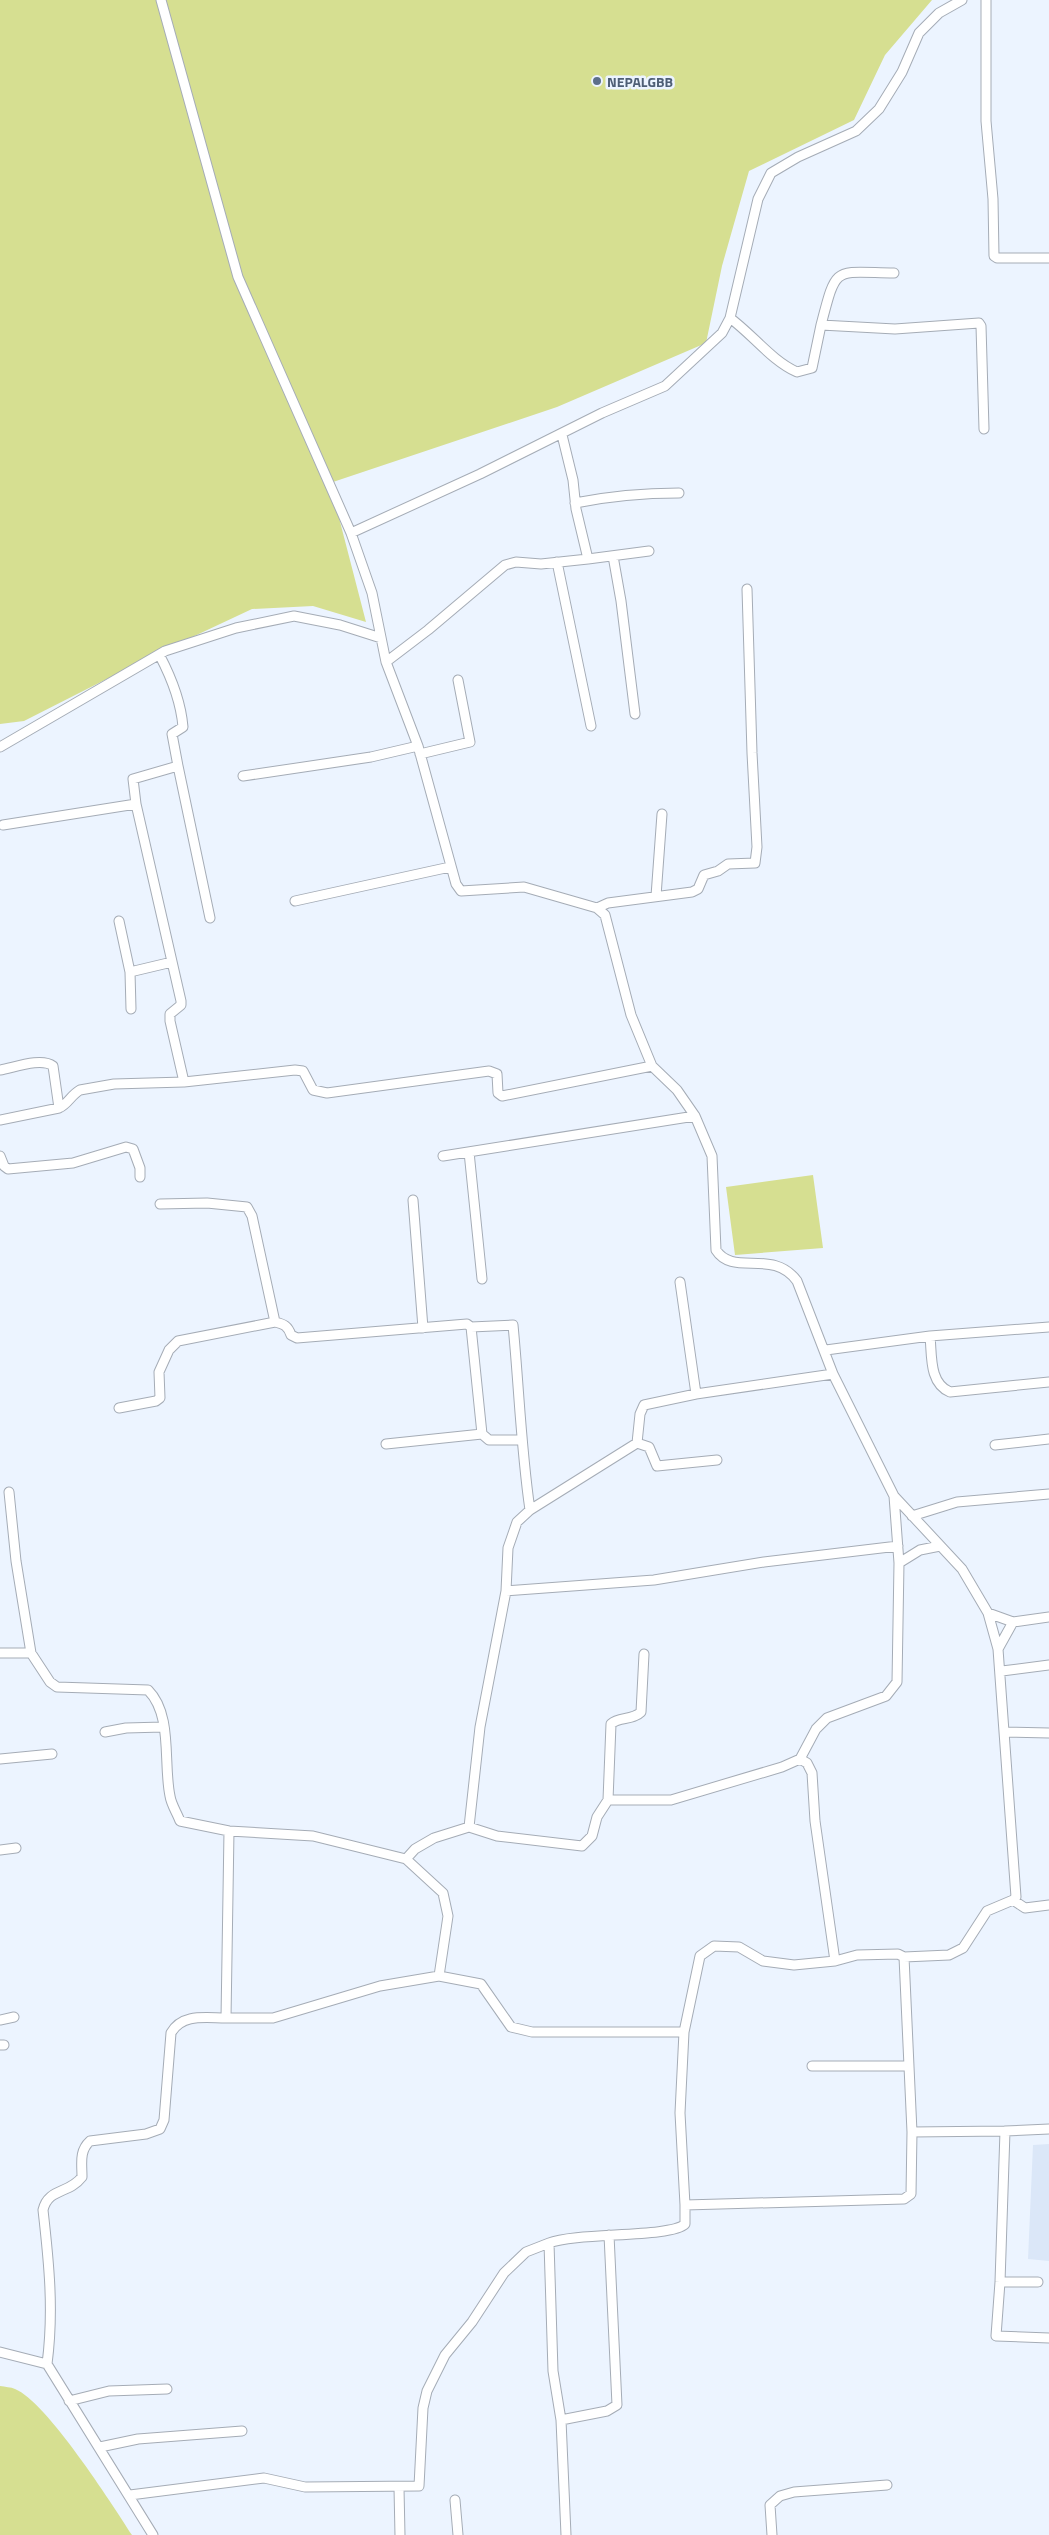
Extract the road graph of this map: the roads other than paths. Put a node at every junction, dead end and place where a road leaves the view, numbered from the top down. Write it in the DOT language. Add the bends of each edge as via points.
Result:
graph roads {
  1 [pos="160,0"];
  2 [pos="962,0"];
  3 [pos="986,0"];
  4 [pos="1049,258"];
  5 [pos="894,273"];
  6 [pos="730,318"];
  7 [pos="822,325"];
  8 [pos="984,430"];
  9 [pos="562,434"];
  10 [pos="679,493"];
  11 [pos="575,503"];
  12 [pos="351,533"];
  13 [pos="650,552"];
  14 [pos="613,556"];
  15 [pos="588,558"];
  16 [pos="557,562"];
  17 [pos="747,589"];
  18 [pos="381,638"];
  19 [pos="160,656"];
  20 [pos="386,662"];
  21 [pos="458,680"];
  22 [pos="635,714"];
  23 [pos="591,726"];
  24 [pos="0,747"];
  25 [pos="419,750"];
  26 [pos="178,766"];
  27 [pos="243,776"];
  28 [pos="136,804"];
  29 [pos="662,814"];
  30 [pos="3,824"];
  31 [pos="450,867"];
  32 [pos="656,896"];
  33 [pos="295,901"];
  34 [pos="597,908"];
  35 [pos="210,918"];
  36 [pos="119,921"];
  37 [pos="172,962"];
  38 [pos="130,972"];
  39 [pos="131,1009"];
  40 [pos="652,1066"];
  41 [pos="0,1070"];
  42 [pos="184,1082"];
  43 [pos="59,1108"];
  44 [pos="695,1116"];
  45 [pos="0,1120"];
  46 [pos="469,1152"];
  47 [pos="0,1156"];
  48 [pos="443,1156"];
  49 [pos="140,1177"];
  50 [pos="413,1200"];
  51 [pos="160,1204"];
  52 [pos="482,1279"];
  53 [pos="680,1282"];
  54 [pos="275,1322"];
  55 [pos="472,1327"];
  56 [pos="1049,1327"];
  57 [pos="423,1328"];
  58 [pos="930,1336"];
  59 [pos="826,1350"];
  60 [pos="833,1374"];
  61 [pos="1049,1382"];
  62 [pos="696,1394"];
  63 [pos="119,1408"];
  64 [pos="482,1434"];
  65 [pos="1049,1439"];
  66 [pos="522,1440"];
  67 [pos="636,1442"];
  68 [pos="386,1444"];
  69 [pos="995,1445"];
  70 [pos="717,1460"];
  71 [pos="9,1492"];
  72 [pos="1049,1494"];
  73 [pos="894,1496"];
  74 [pos="530,1510"];
  75 [pos="912,1516"];
  76 [pos="898,1546"];
  77 [pos="940,1546"];
  78 [pos="899,1562"];
  79 [pos="506,1592"];
  80 [pos="988,1613"];
  81 [pos="1049,1617"];
  82 [pos="1013,1622"];
  83 [pos="998,1649"];
  84 [pos="0,1652"];
  85 [pos="31,1653"];
  86 [pos="644,1654"];
  87 [pos="1049,1665"];
  88 [pos="1002,1672"];
  89 [pos="163,1727"];
  90 [pos="105,1732"];
  91 [pos="1005,1732"];
  92 [pos="1049,1733"];
  93 [pos="52,1754"];
  94 [pos="0,1759"];
  95 [pos="800,1759"];
  96 [pos="608,1800"];
  97 [pos="469,1827"];
  98 [pos="229,1831"];
  99 [pos="16,1848"];
  100 [pos="0,1850"];
  101 [pos="406,1859"];
  102 [pos="1013,1900"];
  103 [pos="1049,1905"];
  104 [pos="904,1957"];
  105 [pos="835,1961"];
  106 [pos="440,1976"];
  107 [pos="14,2017"];
  108 [pos="226,2018"];
  109 [pos="0,2020"];
  110 [pos="684,2032"];
  111 [pos="812,2066"];
  112 [pos="909,2066"];
  113 [pos="1049,2129"];
  114 [pos="1005,2130"];
  115 [pos="912,2132"];
  116 [pos="685,2205"];
  117 [pos="609,2235"];
  118 [pos="549,2243"];
  119 [pos="1000,2282"];
  120 [pos="1038,2282"];
  121 [pos="1049,2338"];
  122 [pos="0,2352"];
  123 [pos="47,2364"];
  124 [pos="168,2389"];
  125 [pos="69,2401"];
  126 [pos="561,2420"];
  127 [pos="242,2431"];
  128 [pos="100,2447"];
  129 [pos="886,2485"];
  130 [pos="399,2488"];
  131 [pos="130,2495"];
  132 [pos="455,2500"];
  133 [pos="153,2535"];
  134 [pos="400,2535"];
  135 [pos="458,2535"];
  136 [pos="566,2535"];
  137 [pos="772,2535"];
  1 -- 12 [label="street" via="238,277"];
  2 -- 6 [label="street" via="939,13 919,33 902,72 879,109 856,131 798,157 770,174 758,199"];
  3 -- 4 [label="street" via="986,121 994,256"];
  5 -- 7 [label="street" via="846,272 837,276 830,290"];
  6 -- 7 [label="street" via="749,331 777,361 797,372 812,368"];
  6 -- 9 [label="street" via="722,333 665,386"];
  7 -- 8 [label="street" via="895,329 979,323"];
  9 -- 11 [label="street" via="574,480"];
  9 -- 12 [label="street"];
  10 -- 11 [label="street" via="609,497"];
  11 -- 15 [label="street"];
  12 -- 18 [label="street" via="372,593"];
  13 -- 14 [label="street"];
  14 -- 15 [label="street"];
  14 -- 22 [label="street"];
  15 -- 16 [label="street"];
  16 -- 20 [label="street" via="505,565"];
  16 -- 23 [label="street"];
  17 -- 32 [label="street" via="758,846 755,863 728,864 704,875 698,889 692,892"];
  18 -- 19 [label="street" via="340,625 294,616 236,628 178,646"];
  18 -- 20 [label="street"];
  19 -- 24 [label="street"];
  19 -- 26 [label="street" via="168,670 182,718 183,727 172,734"];
  20 -- 25 [label="street"];
  21 -- 25 [label="street" via="470,742"];
  25 -- 27 [label="street"];
  25 -- 31 [label="street"];
  26 -- 28 [label="street" via="133,779"];
  26 -- 35 [label="street"];
  28 -- 30 [label="street"];
  28 -- 37 [label="street"];
  29 -- 32 [label="street"];
  31 -- 33 [label="street"];
  31 -- 34 [label="street" via="461,891 524,887"];
  32 -- 34 [label="street" via="608,903"];
  34 -- 40 [label="street" via="606,915 631,1015"];
  36 -- 38 [label="street"];
  37 -- 38 [label="street"];
  37 -- 42 [label="street" via="181,1005 170,1014 170,1021"];
  38 -- 39 [label="street"];
  40 -- 42 [label="street" via="502,1096 498,1093 497,1074 489,1071 327,1093 313,1090 303,1071 295,1070"];
  40 -- 44 [label="street" via="677,1090"];
  41 -- 43 [label="street" via="49,1063 53,1066"];
  42 -- 43 [label="street" via="114,1084 80,1090"];
  43 -- 45 [label="street"];
  44 -- 46 [label="street"];
  44 -- 59 [label="street" via="712,1156 716,1250 721,1258 730,1262 781,1266 790,1271"];
  46 -- 48 [label="street"];
  46 -- 52 [label="street"];
  47 -- 49 [label="street" via="8,1169 73,1163 118,1149 133,1148"];
  50 -- 57 [label="street"];
  51 -- 54 [label="street" via="207,1203 247,1207 252,1216"];
  53 -- 62 [label="street"];
  54 -- 57 [label="street" via="284,1324 297,1338"];
  54 -- 63 [label="street" via="178,1341 169,1350 160,1372 160,1398"];
  55 -- 57 [label="street" via="467,1324"];
  55 -- 64 [label="street"];
  55 -- 66 [label="street" via="513,1325"];
  56 -- 58 [label="street"];
  58 -- 59 [label="street"];
  58 -- 61 [label="street" via="935,1381 950,1392"];
  59 -- 60 [label="street"];
  60 -- 62 [label="street"];
  60 -- 73 [label="street"];
  62 -- 67 [label="street" via="644,1405"];
  64 -- 66 [label="street" via="489,1440"];
  64 -- 68 [label="street"];
  65 -- 69 [label="street"];
  66 -- 74 [label="street"];
  67 -- 70 [label="street" via="649,1447 657,1466"];
  67 -- 74 [label="street"];
  71 -- 85 [label="street"];
  72 -- 75 [label="street" via="957,1502"];
  73 -- 75 [label="street"];
  73 -- 76 [label="street"];
  74 -- 79 [label="street" via="517,1522 508,1548"];
  75 -- 77 [label="street"];
  76 -- 78 [label="street"];
  76 -- 79 [label="street" via="764,1562 654,1580"];
  77 -- 78 [label="street" via="920,1550"];
  77 -- 80 [label="street" via="962,1569"];
  78 -- 95 [label="street" via="897,1682 886,1696 827,1718 816,1729"];
  79 -- 97 [label="street" via="480,1727"];
  80 -- 82 [label="street"];
  80 -- 83 [label="street"];
  81 -- 82 [label="street"];
  82 -- 83 [label="street"];
  83 -- 88 [label="street"];
  84 -- 85 [label="street"];
  85 -- 89 [label="street" via="50,1682 57,1687 148,1690 158,1700"];
  86 -- 96 [label="street" via="641,1712 633,1718 611,1724"];
  87 -- 88 [label="street"];
  88 -- 91 [label="street"];
  89 -- 90 [label="street"];
  89 -- 98 [label="street" via="170,1797 180,1821"];
  91 -- 92 [label="street"];
  91 -- 102 [label="street" via="1016,1897"];
  93 -- 94 [label="street"];
  95 -- 96 [label="street" via="671,1800"];
  95 -- 105 [label="street" via="807,1763 812,1773 815,1821"];
  96 -- 97 [label="street" via="597,1817 592,1836 582,1846 497,1836"];
  97 -- 101 [label="street" via="434,1838 415,1849"];
  98 -- 101 [label="street" via="313,1836"];
  98 -- 108 [label="street"];
  99 -- 100 [label="street"];
  101 -- 106 [label="street" via="443,1893 448,1916"];
  102 -- 103 [label="street" via="1025,1908"];
  102 -- 104 [label="street" via="987,1911 963,1948 948,1955"];
  104 -- 105 [label="street" via="898,1954 857,1955"];
  104 -- 112 [label="street"];
  105 -- 110 [label="street" via="794,1965 763,1961 739,1947 714,1946 707,1949 700,1956"];
  106 -- 108 [label="street" via="380,1986 273,2018"];
  106 -- 110 [label="street" via="482,1984 511,2027 532,2032"];
  107 -- 109 [label="street"];
  108 -- 123 [label="street" via="186,2018 175,2025 171,2033 164,2120 160,2129 146,2134 90,2141 82,2155 82,2177 70,2189 49,2196 45,2202 52,2327"];
  110 -- 116 [label="street" via="680,2113"];
  111 -- 112 [label="street"];
  112 -- 115 [label="street"];
  113 -- 114 [label="street"];
  114 -- 115 [label="street"];
  114 -- 119 [label="street"];
  115 -- 116 [label="street" via="911,2194 904,2199"];
  116 -- 117 [label="street" via="685,2224 681,2228"];
  117 -- 118 [label="street"];
  117 -- 126 [label="street" via="617,2405 607,2411"];
  118 -- 126 [label="street" via="553,2371"];
  118 -- 130 [label="street" via="526,2252 504,2273 472,2322 445,2355 427,2392 420,2483 416,2488"];
  119 -- 120 [label="street"];
  119 -- 121 [label="street" via="996,2336"];
  122 -- 123 [label="street"];
  123 -- 125 [label="street"];
  124 -- 125 [label="street" via="109,2391"];
  125 -- 128 [label="street"];
  126 -- 136 [label="street"];
  127 -- 128 [label="street" via="138,2439"];
  128 -- 131 [label="street"];
  129 -- 137 [label="street" via="794,2492 780,2496 770,2505"];
  130 -- 131 [label="street" via="305,2487 264,2478"];
  130 -- 134 [label="street"];
  131 -- 133 [label="street"];
  132 -- 135 [label="street"];
}
